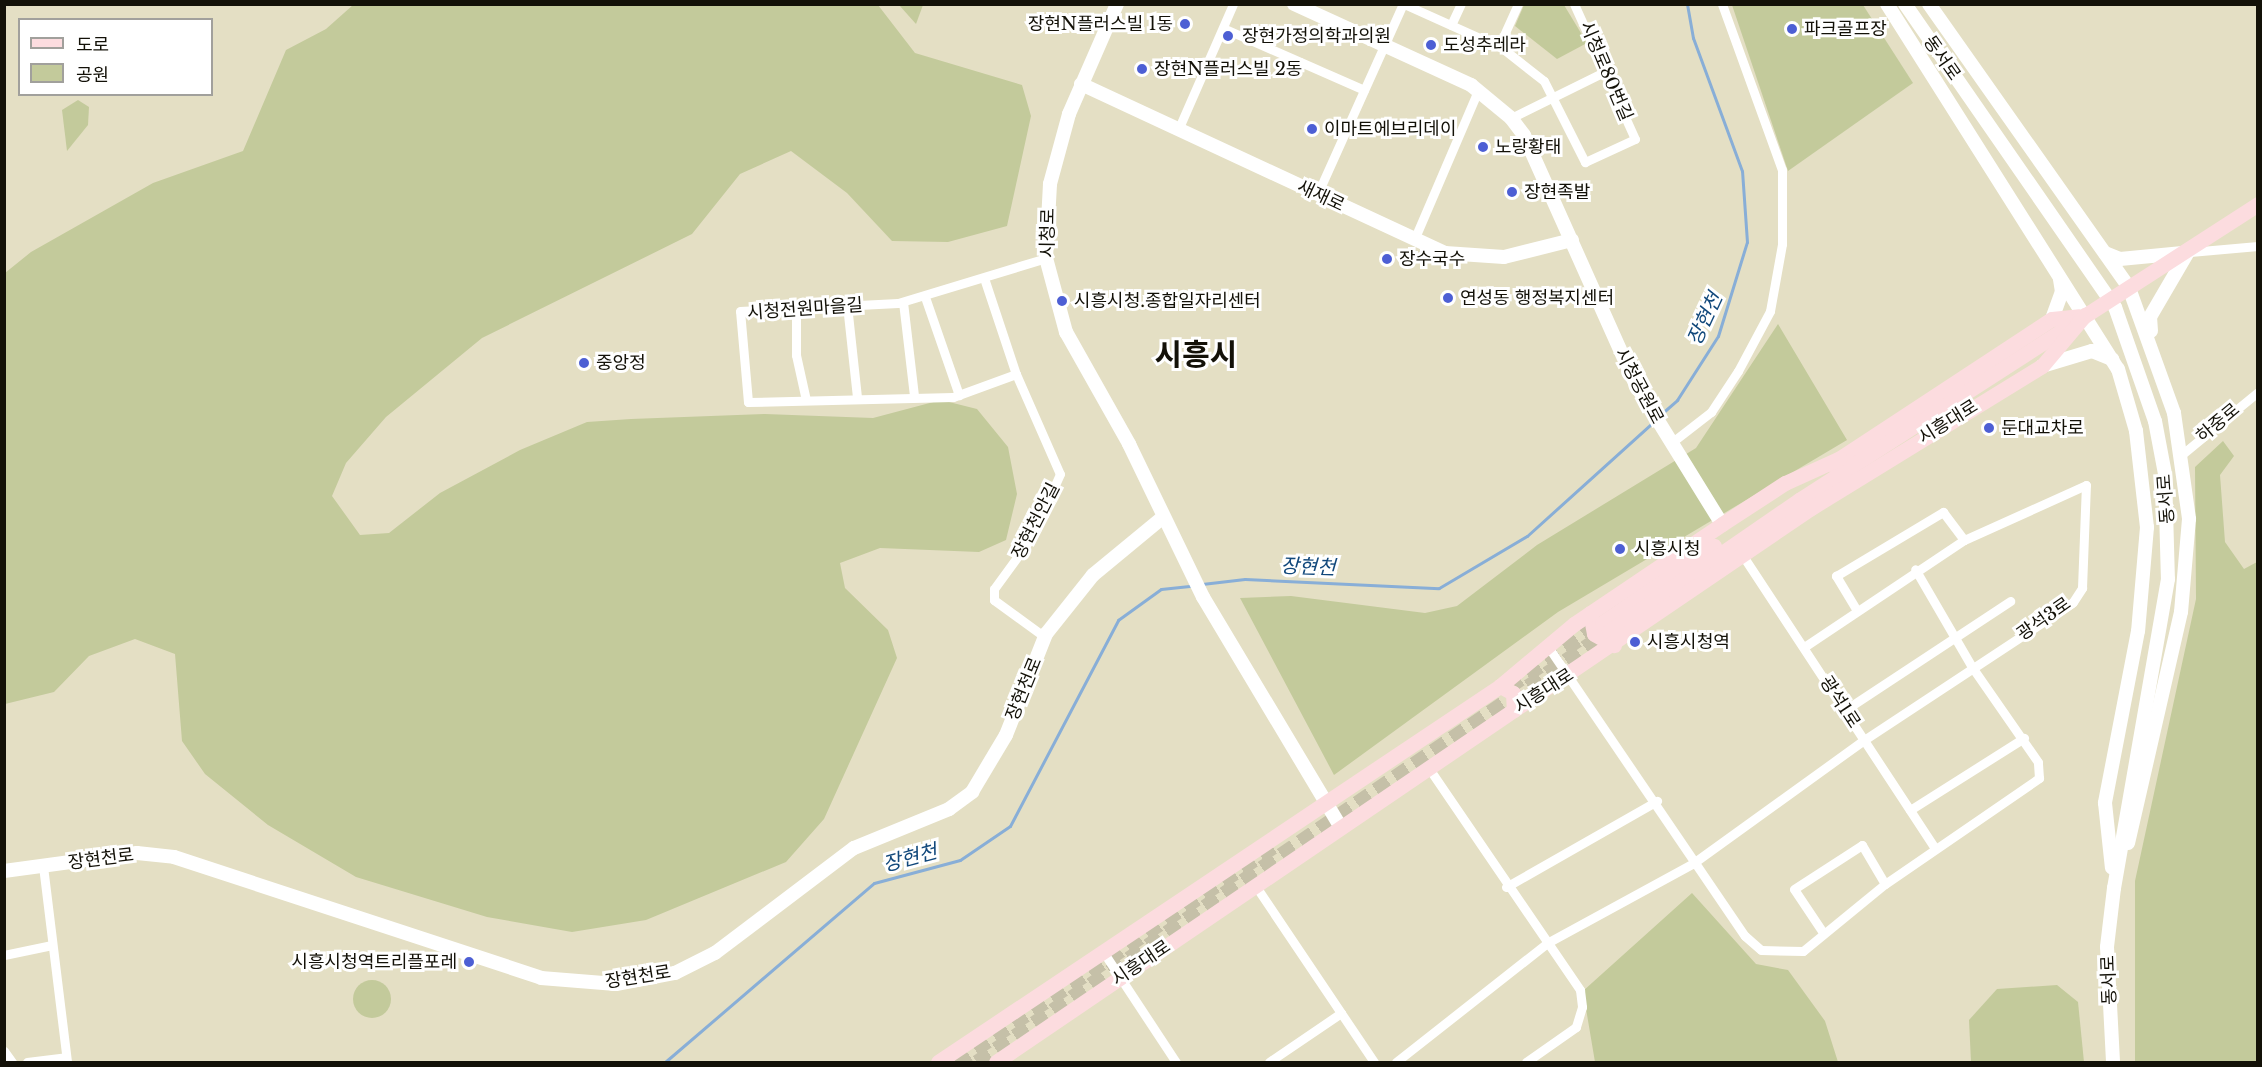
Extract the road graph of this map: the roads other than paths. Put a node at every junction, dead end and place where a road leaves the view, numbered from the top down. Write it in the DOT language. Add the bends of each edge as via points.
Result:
graph roads {
  1 [pos="1118,4"];
  2 [pos="1233,4"];
  3 [pos="1294,4"];
  4 [pos="1403,4"];
  5 [pos="1461,4"];
  6 [pos="1518,4"];
  7 [pos="1574,4"];
  8 [pos="1722,4"];
  9 [pos="1887,4"];
  10 [pos="1905,4"];
  11 [pos="1929,4"];
  12 [pos="1451,25"];
  13 [pos="1223,28"];
  14 [pos="1384,46"];
  15 [pos="1499,46"];
  16 [pos="1606,71"];
  17 [pos="1081,84"];
  18 [pos="1364,90"];
  19 [pos="1478,91"];
  20 [pos="1552,95"];
  21 [pos="1510,118"];
  22 [pos="1178,130"];
  23 [pos="1317,195"];
  24 [pos="2258,204"];
  25 [pos="1414,240"];
  26 [pos="1572,240"];
  27 [pos="2258,246"];
  28 [pos="2188,252"];
  29 [pos="2105,253"];
  30 [pos="1046,258"];
  31 [pos="2059,274"];
  32 [pos="984,278"];
  33 [pos="2129,288"];
  34 [pos="925,297"];
  35 [pos="903,302"];
  36 [pos="847,306"];
  37 [pos="796,308"];
  38 [pos="2085,315"];
  39 [pos="2052,319"];
  40 [pos="2152,345"];
  41 [pos="2112,359"];
  42 [pos="2042,366"];
  43 [pos="1017,374"];
  44 [pos="2258,392"];
  45 [pos="914,395"];
  46 [pos="959,395"];
  47 [pos="857,397"];
  48 [pos="806,400"];
  49 [pos="1668,438"];
  50 [pos="2180,456"];
  51 [pos="1840,458"];
  52 [pos="1162,518"];
  53 [pos="1722,524"];
  54 [pos="1964,540"];
  55 [pos="1743,556"];
  56 [pos="1915,569"];
  57 [pos="2010,601"];
  58 [pos="1856,609"];
  59 [pos="1604,628"];
  60 [pos="1045,637"];
  61 [pos="1956,638"];
  62 [pos="1804,647"];
  63 [pos="1549,648"];
  64 [pos="1972,667"];
  65 [pos="1568,676"];
  66 [pos="1500,686"];
  67 [pos="1845,710"];
  68 [pos="1514,711"];
  69 [pos="2024,738"];
  70 [pos="1864,740"];
  71 [pos="1428,767"];
  72 [pos="1323,801"];
  73 [pos="1657,801"];
  74 [pos="1910,810"];
  75 [pos="1340,826"];
  76 [pos="1935,848"];
  77 [pos="1692,864"];
  78 [pos="43,866"];
  79 [pos="4,871"];
  80 [pos="1885,884"];
  81 [pos="1255,885"];
  82 [pos="1506,887"];
  83 [pos="2114,888"];
  84 [pos="1822,931"];
  85 [pos="1547,942"];
  86 [pos="52,945"];
  87 [pos="1104,953"];
  88 [pos="4,955"];
  89 [pos="1119,978"];
  90 [pos="1341,1012"];
  91 [pos="4,1051"];
  92 [pos="67,1060"];
  93 [pos="12,1062"];
  94 [pos="27,1062"];
  95 [pos="938,1062"];
  96 [pos="996,1062"];
  97 [pos="1176,1062"];
  98 [pos="1269,1062"];
  99 [pos="1374,1062"];
  100 [pos="1396,1062"];
  101 [pos="1526,1062"];
  102 [pos="2113,1062"];
  1 -- 17 [label="street, 시청로"];
  2 -- 13 [label="street"];
  3 -- 14 [label="street, 시청공원로"];
  4 -- 12 [label="street"];
  4 -- 14 [label="street"];
  5 -- 12 [label="street"];
  6 -- 15 [label="street"];
  7 -- 16 [label="street, 시청로80번길"];
  8 -- 49 [label="street" via="1782,170 1782,244 1770,311 1738,371 1711,412"];
  9 -- 31 [label="street"];
  10 -- 83 [label="street, 동서로" via="2115,307 2149,397 2165,474 2168,579"];
  11 -- 29 [label="street"];
  12 -- 15 [label="street"];
  13 -- 18 [label="street"];
  13 -- 22 [label="street"];
  14 -- 18 [label="street"];
  14 -- 19 [label="street, 시청공원로"];
  15 -- 20 [label="street" via="1544,81"];
  16 -- 20 [label="street"];
  16 -- 20 [label="street, 시청로80번길" via="1635,139 1585,162"];
  17 -- 22 [label="street, 새재로"];
  17 -- 30 [label="street, 시청로" via="1050,184"];
  18 -- 23 [label="street"];
  19 -- 21 [label="street, 시청공원로"];
  19 -- 25 [label="street"];
  20 -- 21 [label="street"];
  21 -- 26 [label="street, 시청공원로" via="1524,135"];
  22 -- 23 [label="street, 새재로"];
  23 -- 25 [label="street, 새재로"];
  24 -- 28 [label="main road, 시흥대로"];
  25 -- 26 [label="street, 새재로" via="1445,253 1504,256"];
  26 -- 49 [label="street, 시청공원로" via="1636,385"];
  27 -- 28 [label="street"];
  28 -- 29 [label="street" via="2120,259"];
  28 -- 33 [label="main road, 시흥대로"];
  28 -- 40 [label="street" via="2150,317"];
  29 -- 33 [label="street"];
  30 -- 32 [label="street, 시청전원마을길"];
  30 -- 52 [label="street, 시청로" via="1066,332 1129,444"];
  31 -- 38 [label="street"];
  31 -- 39 [label="street" via="2062,292"];
  32 -- 34 [label="street, 시청전원마을길"];
  32 -- 43 [label="street, 장현천안길"];
  33 -- 38 [label="main road, 시흥대로"];
  33 -- 40 [label="street"];
  34 -- 35 [label="street, 시청전원마을길"];
  34 -- 46 [label="street"];
  35 -- 36 [label="street, 시청전원마을길"];
  35 -- 45 [label="street"];
  36 -- 37 [label="street, 시청전원마을길"];
  36 -- 47 [label="street"];
  37 -- 48 [label="street" via="796,356"];
  37 -- 48 [label="street, 시청전원마을길" via="740,312 740,351 748,402"];
  38 -- 39 [label="main road, 시흥대로"];
  38 -- 41 [label="street"];
  38 -- 42 [label="main road, 시흥대로"];
  38 -- 59 [label="main road, 시흥대로"];
  39 -- 51 [label="main road, 시흥대로"];
  40 -- 50 [label="street" via="2174,413"];
  41 -- 42 [label="street" via="2092,351"];
  41 -- 83 [label="street" via="2136,431 2147,527 2138,631 2105,803"];
  42 -- 55 [label="main road, 시흥대로"];
  43 -- 46 [label="street, 시청전원마을길"];
  43 -- 60 [label="street, 장현천안길" via="1060,474 1031,537 994,589 994,600"];
  44 -- 50 [label="street, 하중로"];
  45 -- 46 [label="street, 시청전원마을길"];
  45 -- 47 [label="street, 시청전원마을길"];
  47 -- 48 [label="street, 시청전원마을길"];
  49 -- 53 [label="street, 시청공원로"];
  50 -- 83 [label="street" via="2189,519 2181,612 2140,805"];
  51 -- 53 [label="main road, 시흥대로" via="1785,483"];
  51 -- 59 [label="main road, 시흥대로"];
  52 -- 60 [label="street, 장현천로" via="1093,575"];
  52 -- 72 [label="street, 시청로" via="1203,597"];
  53 -- 59 [label="main road, 시흥대로"];
  54 -- 56 [label="street"];
  54 -- 58 [label="street" via="1943,512 1836,576"];
  54 -- 64 [label="street, 광석3로" via="2086,485 2082,588 2073,602"];
  55 -- 59 [label="main road, 시흥대로"];
  55 -- 62 [label="street, 광석1로"];
  56 -- 58 [label="street"];
  56 -- 61 [label="street"];
  57 -- 61 [label="street"];
  58 -- 62 [label="street"];
  59 -- 63 [label="main road, 시흥대로"];
  59 -- 65 [label="main road, 시흥대로"];
  60 -- 78 [label="street, 장현천로" via="1005,735 972,792 949,809 854,848 715,953 656,978 584,984 541,978 174,857 136,853"];
  61 -- 64 [label="street"];
  61 -- 67 [label="street"];
  62 -- 67 [label="street, 광석1로"];
  63 -- 65 [label="street"];
  63 -- 66 [label="main road, 시흥대로"];
  64 -- 69 [label="street"];
  64 -- 70 [label="street, 광석3로"];
  65 -- 68 [label="main road, 시흥대로"];
  65 -- 73 [label="street"];
  66 -- 68 [label="main road" via="1513,693"];
  66 -- 72 [label="main road, 시흥대로"];
  67 -- 70 [label="street, 광석1로"];
  68 -- 71 [label="main road, 시흥대로"];
  69 -- 74 [label="street"];
  69 -- 76 [label="street" via="2038,762 2039,778"];
  70 -- 74 [label="street, 광석1로"];
  70 -- 77 [label="street, 광석3로"];
  71 -- 75 [label="main road, 시흥대로"];
  71 -- 82 [label="street"];
  72 -- 75 [label="street, 시청로"];
  72 -- 87 [label="main road, 시흥대로"];
  73 -- 77 [label="street"];
  73 -- 82 [label="street"];
  74 -- 76 [label="street, 광석1로"];
  75 -- 81 [label="main road, 시흥대로"];
  76 -- 80 [label="street"];
  77 -- 84 [label="street" via="1761,950 1803,951"];
  77 -- 85 [label="street, 광석3로"];
  78 -- 79 [label="street, 장현천로"];
  78 -- 86 [label="street"];
  80 -- 84 [label="street"];
  80 -- 84 [label="street" via="1862,845 1794,889"];
  81 -- 89 [label="main road, 시흥대로"];
  81 -- 90 [label="street"];
  82 -- 85 [label="street"];
  83 -- 102 [label="street, 동서로" via="2107,947"];
  85 -- 100 [label="street, 광석3로"];
  85 -- 101 [label="street" via="1580,990 1582,1007 1576,1027"];
  86 -- 88 [label="street"];
  86 -- 92 [label="street"];
  87 -- 89 [label="street"];
  87 -- 95 [label="main road, 시흥대로"];
  89 -- 96 [label="main road, 시흥대로"];
  89 -- 97 [label="street"];
  90 -- 98 [label="street"];
  90 -- 99 [label="street"];
  91 -- 93 [label="street"];
  92 -- 94 [label="street"];
}
